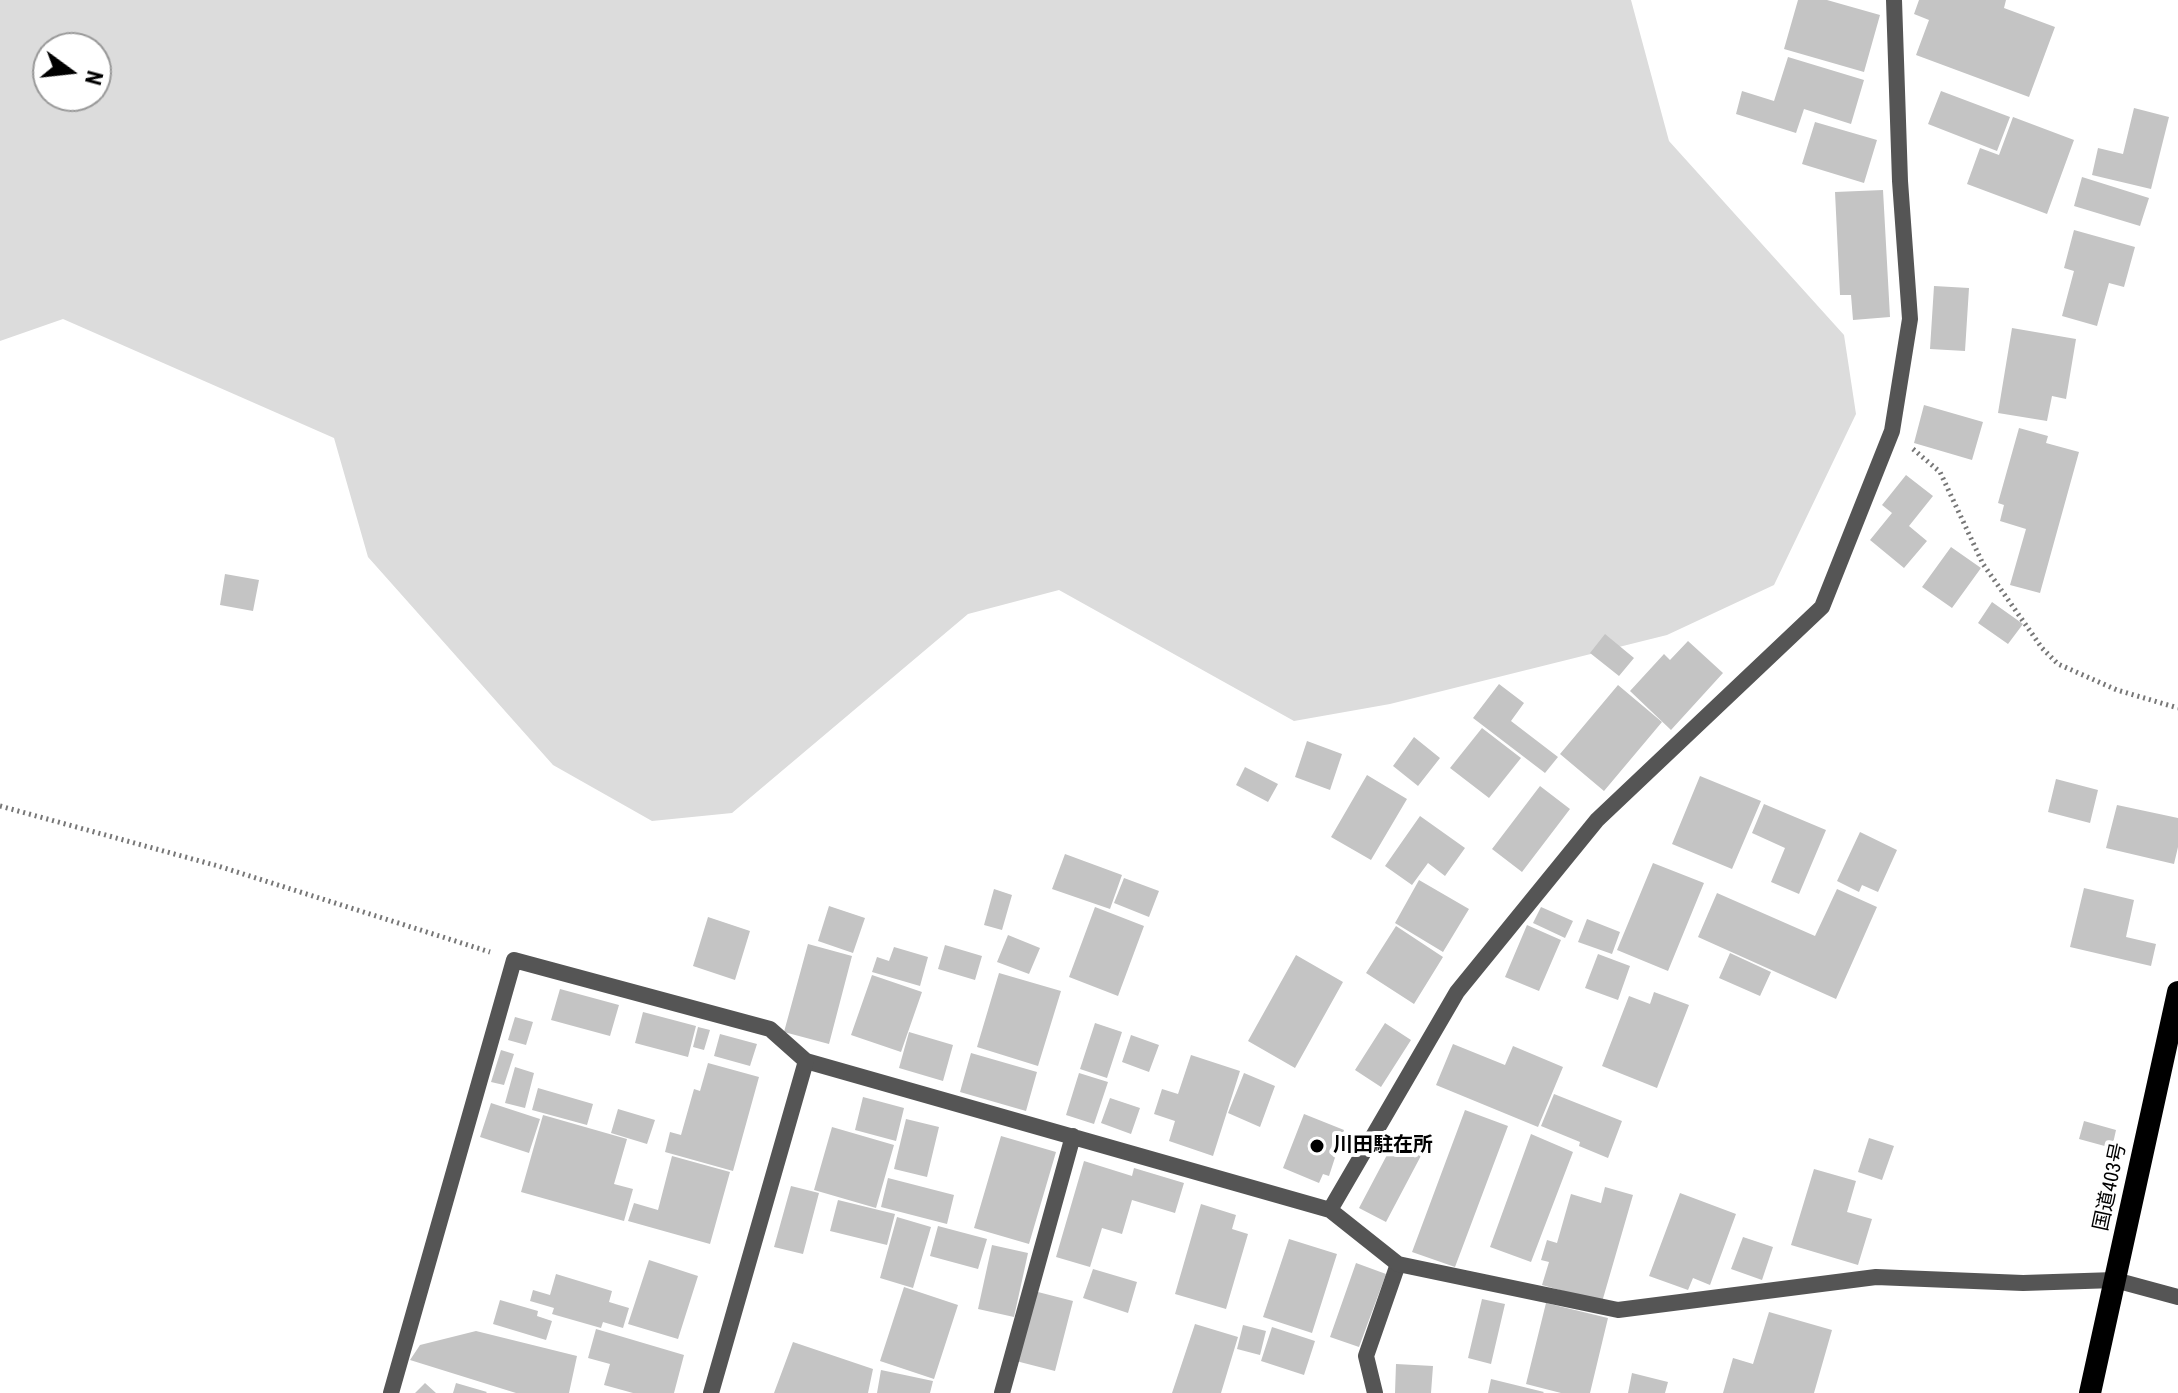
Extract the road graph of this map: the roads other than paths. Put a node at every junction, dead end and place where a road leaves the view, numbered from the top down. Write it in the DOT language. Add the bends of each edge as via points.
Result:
graph roads {
  1 [pos="1894,0"];
  2 [pos="2178,992"];
  3 [pos="806,1061"];
  4 [pos="1073,1136"];
  5 [pos="1330,1210"];
  6 [pos="1398,1264"];
  7 [pos="2115,1280"];
  8 [pos="2178,1297"];
  9 [pos="391,1393"];
  10 [pos="711,1393"];
  11 [pos="1002,1393"];
  12 [pos="1375,1393"];
  13 [pos="2090,1393"];
  1 -- 5 [label="street" via="1910,319 1892,431 1822,607 1597,820 1457,992"];
  2 -- 7 [label="highway, 国道403号"];
  3 -- 4 [label="street"];
  3 -- 9 [label="street" via="770,1029 514,960"];
  3 -- 10 [label="street"];
  4 -- 5 [label="street"];
  4 -- 11 [label="street"];
  5 -- 6 [label="street"];
  6 -- 7 [label="street" via="1618,1310 1876,1277 2023,1283"];
  6 -- 12 [label="street" via="1366,1356"];
  7 -- 8 [label="street"];
  7 -- 13 [label="highway, 国道403号"];
}
